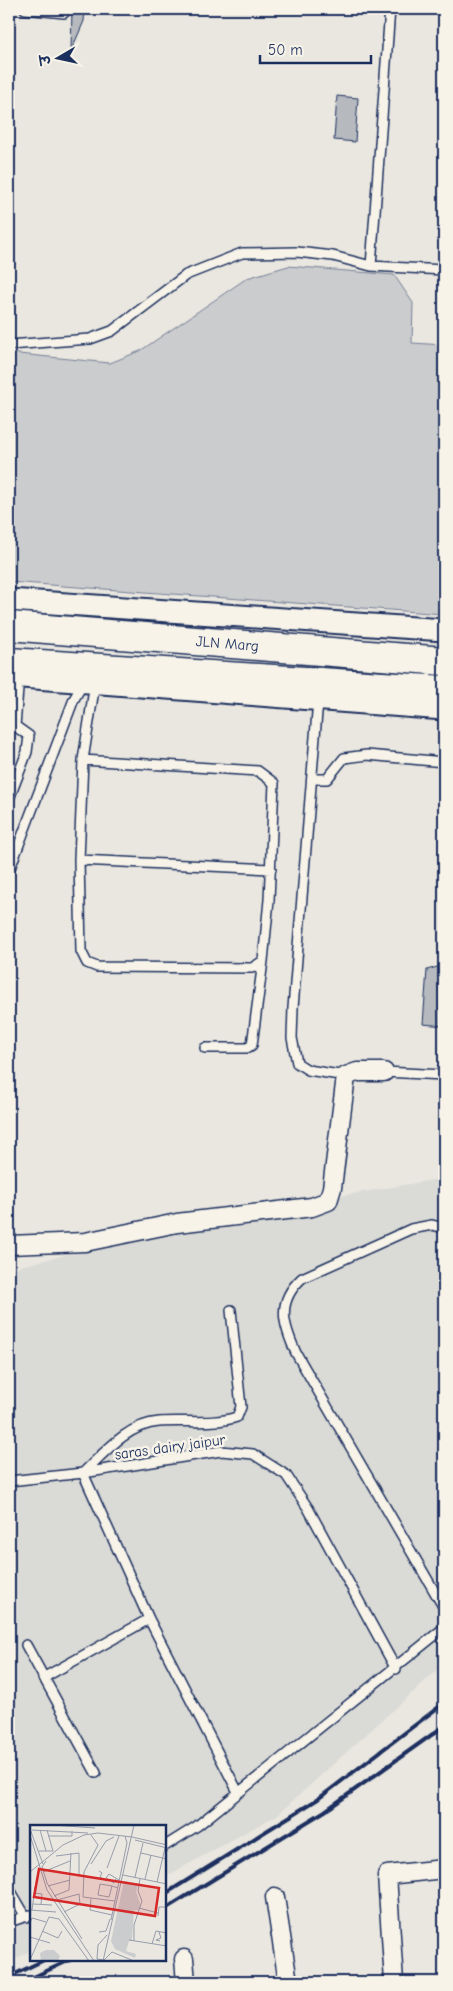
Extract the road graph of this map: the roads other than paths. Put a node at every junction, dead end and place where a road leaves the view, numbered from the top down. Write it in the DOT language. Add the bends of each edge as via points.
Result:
graph roads {
  1 [pos="25,9"];
  2 [pos="390,9"];
  3 [pos="64,13"];
  4 [pos="371,266"];
  5 [pos="444,270"];
  6 [pos="9,345"];
  7 [pos="9,600"];
  8 [pos="9,626"];
  9 [pos="444,630"];
  10 [pos="444,661"];
  11 [pos="12,672"];
  12 [pos="91,676"];
  13 [pos="319,690"];
  14 [pos="444,690"];
  15 [pos="444,709"];
  16 [pos="12,725"];
  17 [pos="83,760"];
  18 [pos="444,762"];
  19 [pos="312,779"];
  20 [pos="9,799"];
  21 [pos="79,860"];
  22 [pos="271,869"];
  23 [pos="9,871"];
  24 [pos="263,961"];
  25 [pos="205,1048"];
  26 [pos="384,1072"];
  27 [pos="346,1076"];
  28 [pos="444,1076"];
  29 [pos="444,1228"];
  30 [pos="9,1245"];
  31 [pos="231,1310"];
  32 [pos="83,1473"];
  33 [pos="9,1481"];
  34 [pos="444,1608"];
  35 [pos="149,1619"];
  36 [pos="444,1628"];
  37 [pos="26,1645"];
  38 [pos="396,1669"];
  39 [pos="44,1678"];
  40 [pos="96,1773"];
  41 [pos="238,1792"];
  42 [pos="166,1845"];
  43 [pos="444,1869"];
  44 [pos="9,1888"];
  45 [pos="275,1897"];
  46 [pos="29,1916"];
  47 [pos="9,1922"];
  48 [pos="184,1959"];
  49 [pos="186,1982"];
  50 [pos="288,1982"];
  51 [pos="394,1982"];
  1 -- 3 [label="lane"];
  2 -- 4 [label="lane"];
  4 -- 5 [label="lane"];
  4 -- 6 [label="lane" via="333,256 297,252 242,253 186,275 112,331 90,339"];
  7 -- 9 [label="street"];
  8 -- 10 [label="main road, JLN Marg"];
  11 -- 12 [label="main road, JLN Marg"];
  11 -- 16 [label="lane"];
  12 -- 13 [label="main road, JLN Marg"];
  12 -- 17 [label="lane"];
  12 -- 23 [label="lane" via="74,699"];
  13 -- 14 [label="main road, JLN Marg"];
  13 -- 15 [label="street"];
  13 -- 19 [label="lane"];
  16 -- 20 [label="lane" via="29,736 27,752"];
  17 -- 21 [label="lane"];
  17 -- 22 [label="lane" via="258,771 274,783"];
  18 -- 19 [label="lane" via="367,755 344,758 327,779"];
  19 -- 27 [label="lane" via="292,1008 293,1050 297,1063 308,1070"];
  21 -- 22 [label="lane"];
  21 -- 24 [label="lane" via="81,951 87,963 97,967 252,968"];
  22 -- 24 [label="lane"];
  24 -- 25 [label="lane" via="252,1045 247,1048"];
  26 -- 27 [label="street" via="358,1072"];
  26 -- 28 [label="lane"];
  27 -- 30 [label="street" via="328,1201 312,1207 177,1223 84,1242"];
  29 -- 34 [label="lane" via="432,1225 411,1229 302,1278 286,1298 284,1315 296,1353"];
  31 -- 32 [label="lane" via="241,1407 237,1416 222,1422 157,1422 143,1426 120,1438"];
  32 -- 33 [label="lane, saras dairy jaipur"];
  32 -- 35 [label="lane"];
  32 -- 38 [label="lane, saras dairy jaipur" via="221,1451 253,1454 286,1475 308,1508"];
  35 -- 39 [label="lane"];
  35 -- 41 [label="lane"];
  36 -- 38 [label="lane"];
  37 -- 39 [label="lane"];
  38 -- 41 [label="lane"];
  39 -- 40 [label="lane"];
  41 -- 42 [label="lane" via="197,1826"];
  43 -- 51 [label="street" via="387,1875"];
  44 -- 46 [label="lane"];
  45 -- 50 [label="street"];
  46 -- 47 [label="lane"];
  48 -- 49 [label="street"];
}
